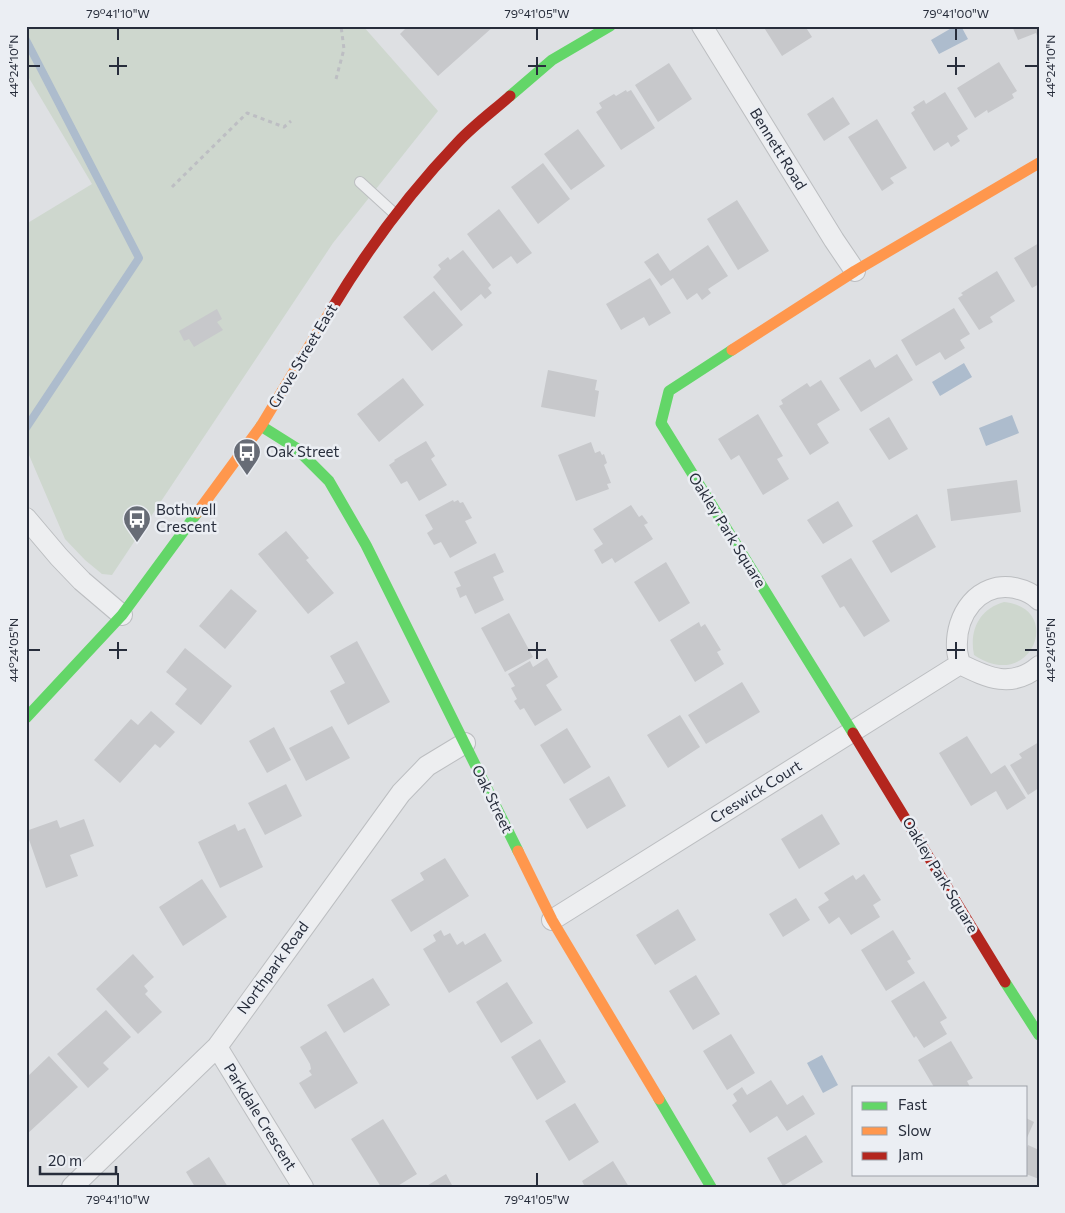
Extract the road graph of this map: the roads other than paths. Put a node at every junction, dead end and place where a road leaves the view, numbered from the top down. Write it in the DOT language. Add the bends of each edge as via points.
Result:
graph roads {
  1 [pos="610,26"];
  2 [pos="702,26"];
  3 [pos="1039,163"];
  4 [pos="360,182"];
  5 [pos="396,214"];
  6 [pos="855,271"];
  7 [pos="261,426"];
  8 [pos="26,518"];
  9 [pos="1039,600"];
  10 [pos="122,615"];
  11 [pos="960,664"];
  12 [pos="1039,666"];
  13 [pos="26,718"];
  14 [pos="852,731"];
  15 [pos="465,743"];
  16 [pos="552,920"];
  17 [pos="1039,1035"];
  18 [pos="217,1047"];
  19 [pos="72,1187"];
  20 [pos="303,1187"];
  21 [pos="711,1187"];
  1 -- 5 [label="street, Grove Street East" via="552,60 459,141"];
  2 -- 6 [label="street, Bennett Road"];
  3 -- 6 [label="street, Oakley Park Square"];
  4 -- 5 [label="lane"];
  5 -- 7 [label="street, Grove Street East" via="347,283"];
  6 -- 14 [label="street, Oakley Park Square" via="669,392 661,424"];
  7 -- 10 [label="street, Grove Street East"];
  7 -- 15 [label="street, Oak Street" via="296,448 329,481 366,545"];
  8 -- 10 [label="street" via="58,557"];
  9 -- 11 [label="street" via="1023,590 1008,587 980,594 962,616 956,648"];
  10 -- 13 [label="street, Grove Street East"];
  11 -- 12 [label="street" via="1003,680 1018,678"];
  11 -- 14 [label="street, Creswick Court"];
  14 -- 16 [label="street, Creswick Court"];
  14 -- 17 [label="street, Oakley Park Square"];
  15 -- 16 [label="street, Oak Street"];
  15 -- 18 [label="street, Northpark Road" via="427,766 401,793"];
  16 -- 21 [label="street, Oak Street"];
  18 -- 19 [label="street, Northpark Road"];
  18 -- 20 [label="street, Parkdale Crescent"];
}
